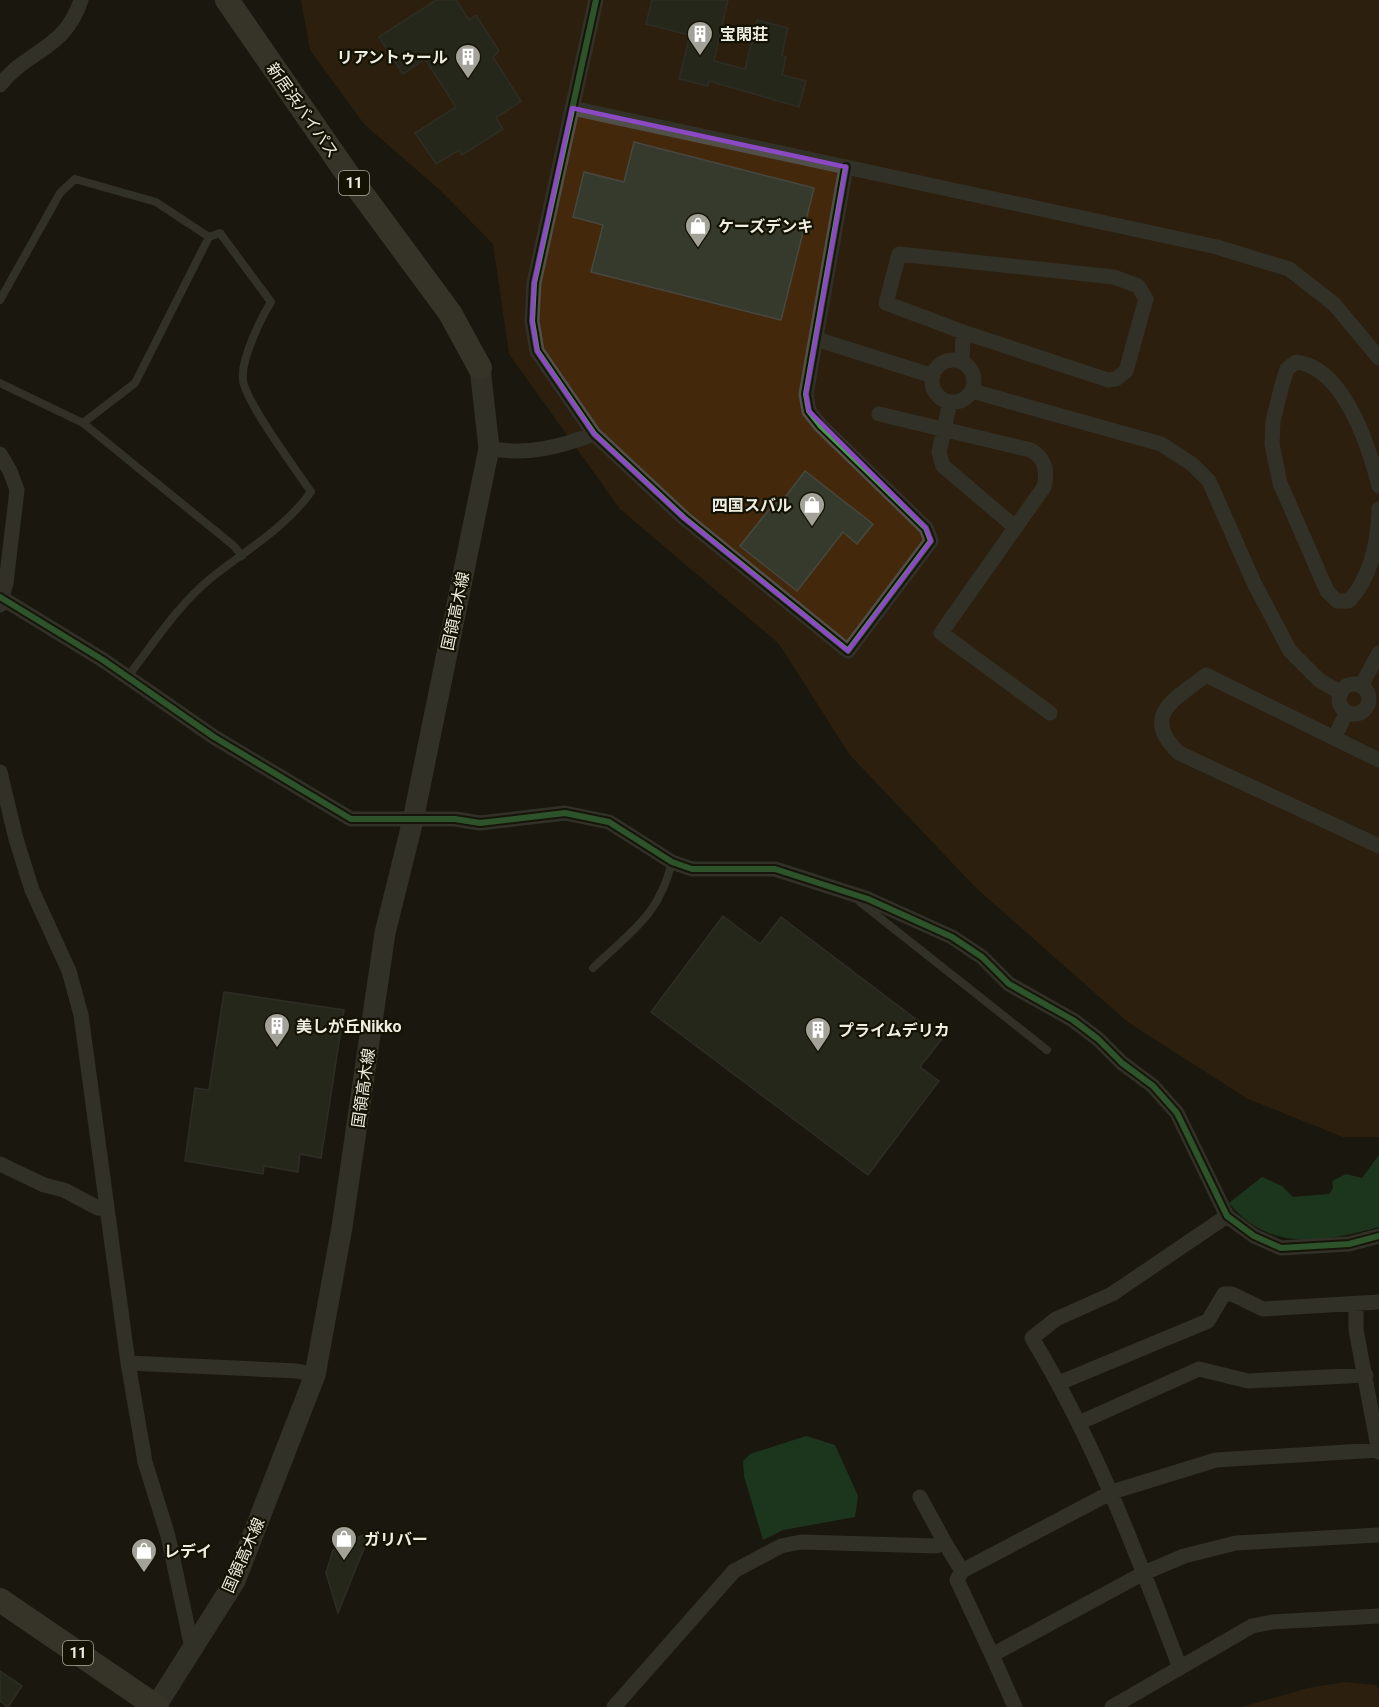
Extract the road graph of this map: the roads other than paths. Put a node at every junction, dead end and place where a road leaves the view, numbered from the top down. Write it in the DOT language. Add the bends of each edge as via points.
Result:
graph roads {
  1 [pos="81,0"];
  2 [pos="227,0"];
  3 [pos="596,0"];
  4 [pos="0,83"];
  5 [pos="572,108"];
  6 [pos="846,167"];
  7 [pos="209,237"];
  8 [pos="0,300"];
  9 [pos="963,332"];
  10 [pos="816,339"];
  11 [pos="1379,358"];
  12 [pos="962,362"];
  13 [pos="480,368"];
  14 [pos="933,376"];
  15 [pos="0,383"];
  16 [pos="972,391"];
  17 [pos="950,402"];
  18 [pos="879,414"];
  19 [pos="83,423"];
  20 [pos="943,427"];
  21 [pos="594,434"];
  22 [pos="489,448"];
  23 [pos="0,454"];
  24 [pos="1379,486"];
  25 [pos="1379,509"];
  26 [pos="1016,527"];
  27 [pos="242,556"];
  28 [pos="0,601"];
  29 [pos="1379,653"];
  30 [pos="128,676"];
  31 [pos="1361,686"];
  32 [pos="1341,693"];
  33 [pos="1050,712"];
  34 [pos="1347,712"];
  35 [pos="1334,738"];
  36 [pos="1379,760"];
  37 [pos="0,772"];
  38 [pos="413,820"];
  39 [pos="1379,846"];
  40 [pos="672,862"];
  41 [pos="847,891"];
  42 [pos="593,968"];
  43 [pos="1047,1050"];
  44 [pos="0,1164"];
  45 [pos="107,1209"];
  46 [pos="1227,1215"];
  47 [pos="1379,1236"];
  48 [pos="1379,1302"];
  49 [pos="1356,1304"];
  50 [pos="128,1363"];
  51 [pos="315,1375"];
  52 [pos="1365,1375"];
  53 [pos="1059,1383"];
  54 [pos="1079,1423"];
  55 [pos="1379,1451"];
  56 [pos="1112,1492"];
  57 [pos="920,1497"];
  58 [pos="1379,1535"];
  59 [pos="945,1543"];
  60 [pos="962,1571"];
  61 [pos="1144,1573"];
  62 [pos="0,1600"];
  63 [pos="1379,1616"];
  64 [pos="192,1648"];
  65 [pos="992,1655"];
  66 [pos="1180,1668"];
  67 [pos="156,1707"];
  68 [pos="614,1707"];
  69 [pos="1015,1707"];
  70 [pos="1112,1707"];
  1 -- 4 [label="street" via="59,39"];
  2 -- 13 [label="highway, 新居浜バイパス / 11" via="450,313"];
  3 -- 5 [label="street"];
  5 -- 6 [label="street"];
  5 -- 21 [label="street" via="534,283 532,321 537,351"];
  6 -- 10 [label="street"];
  6 -- 11 [label="street" via="1217,247 1289,269 1334,304"];
  7 -- 8 [label="lane" via="156,202 75,179 60,193"];
  7 -- 19 [label="lane" via="135,383"];
  7 -- 27 [label="lane" via="220,233 271,302 248,354 242,379 249,397 310,492 298,508"];
  9 -- 9 [label="street" via="886,303 899,254 1114,277 1138,286 1146,299 1126,371 1116,379 1108,380"];
  9 -- 12 [label="street"];
  10 -- 14 [label="street"];
  10 -- 21 [label="street" via="806,394 809,411 926,528 931,541 848,651 684,518"];
  12 -- 14 [label="street" via="947,361 935,369"];
  12 -- 16 [label="street" via="974,377"];
  13 -- 22 [label="main road, 国領高木線"];
  14 -- 17 [label="street" via="934,390"];
  15 -- 19 [label="lane"];
  16 -- 17 [label="street" via="963,400"];
  16 -- 32 [label="street" via="1161,444 1192,464 1209,481 1254,583 1290,651 1319,680"];
  17 -- 20 [label="street"];
  18 -- 20 [label="street"];
  19 -- 27 [label="lane"];
  20 -- 26 [label="street" via="939,452 943,466"];
  20 -- 26 [label="street" via="1031,450 1042,457 1047,474 1044,486"];
  21 -- 22 [label="street" via="562,447 510,453"];
  22 -- 38 [label="main road, 国領高木線"];
  23 -- 28 [label="street" via="17,490"];
  24 -- 25 [label="street" via="1369,447 1348,404 1324,375 1309,363 1296,362 1287,369 1273,422 1275,463 1327,591 1337,601 1349,601 1369,569"];
  26 -- 33 [label="street" via="941,633"];
  27 -- 30 [label="lane" via="188,600"];
  28 -- 30 [label="street"];
  29 -- 31 [label="street"];
  30 -- 38 [label="street" via="214,737 351,819"];
  31 -- 32 [label="street" via="1347,686"];
  31 -- 34 [label="street" via="1368,694 1366,708 1357,714"];
  32 -- 34 [label="street" via="1341,706"];
  34 -- 35 [label="street"];
  35 -- 36 [label="street"];
  35 -- 39 [label="street" via="1206,675 1165,708 1161,718 1166,741 1179,753"];
  37 -- 45 [label="street" via="32,890 65,961 81,1015"];
  38 -- 40 [label="street" via="480,823 565,813 609,822"];
  38 -- 51 [label="main road, 国領高木線" via="385,933 341,1238"];
  40 -- 41 [label="street" via="692,869 775,869"];
  40 -- 42 [label="lane" via="653,911"];
  41 -- 43 [label="lane"];
  41 -- 46 [label="street" via="952,937 982,957 1010,984 1098,1039 1153,1086 1177,1113"];
  44 -- 45 [label="street"];
  45 -- 50 [label="street"];
  46 -- 47 [label="street" via="1254,1236 1281,1248 1349,1244"];
  46 -- 53 [label="street" via="1112,1294 1056,1319 1032,1338"];
  48 -- 49 [label="street"];
  49 -- 52 [label="street" via="1356,1330"];
  49 -- 53 [label="street" via="1263,1309 1224,1294 1208,1321"];
  50 -- 51 [label="street"];
  50 -- 64 [label="street" via="146,1462 168,1536"];
  51 -- 64 [label="main road, 国領高木線" via="235,1581"];
  52 -- 54 [label="street" via="1248,1382 1199,1369"];
  52 -- 55 [label="street"];
  53 -- 54 [label="street"];
  54 -- 56 [label="street"];
  55 -- 56 [label="street" via="1216,1460"];
  56 -- 60 [label="street"];
  56 -- 61 [label="street"];
  57 -- 59 [label="street"];
  58 -- 61 [label="street" via="1236,1543 1184,1556"];
  59 -- 60 [label="street"];
  59 -- 68 [label="street" via="936,1546 801,1542 781,1546 734,1571"];
  60 -- 65 [label="street" via="957,1580"];
  61 -- 65 [label="street"];
  61 -- 66 [label="street"];
  62 -- 67 [label="highway, 11"];
  63 -- 66 [label="street" via="1252,1626"];
  64 -- 67 [label="main road, 国領高木線"];
  65 -- 69 [label="street"];
  66 -- 70 [label="street"];
}
